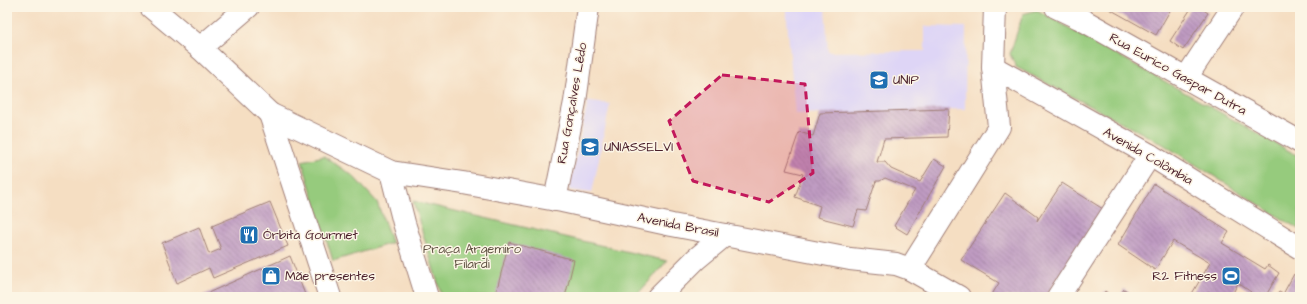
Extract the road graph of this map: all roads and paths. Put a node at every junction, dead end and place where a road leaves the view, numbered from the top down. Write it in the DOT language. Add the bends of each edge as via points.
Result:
graph roads {
  1 [pos="151,7"];
  2 [pos="248,7"];
  3 [pos="588,7"];
  4 [pos="996,7"];
  5 [pos="1056,7"];
  6 [pos="1233,7"];
  7 [pos="200,48"];
  8 [pos="993,68"];
  9 [pos="1186,78"];
  10 [pos="270,114"];
  11 [pos="1300,142"];
  12 [pos="1150,155"];
  13 [pos="391,172"];
  14 [pos="555,200"];
  15 [pos="725,235"];
  16 [pos="1300,248"];
  17 [pos="910,270"];
  18 [pos="330,297"];
  19 [pos="427,297"];
  20 [pos="658,297"];
  21 [pos="959,297"];
  22 [pos="1058,297"];
  1 -- 7 [label="street"];
  2 -- 7 [label="street"];
  3 -- 14 [label="street, Rua Gonçalves Lêdo" via="575,102"];
  4 -- 8 [label="street"];
  5 -- 9 [label="street, Rua Eurico Gaspar Dutra"];
  6 -- 9 [label="street"];
  7 -- 10 [label="street"];
  8 -- 12 [label="street, Avenida Colômbia"];
  8 -- 17 [label="street" via="999,127"];
  9 -- 11 [label="street, Rua Eurico Gaspar Dutra"];
  10 -- 13 [label="street, Avenida Brasil"];
  10 -- 18 [label="street"];
  12 -- 16 [label="street, Avenida Colômbia"];
  12 -- 22 [label="street"];
  13 -- 14 [label="street, Avenida Brasil"];
  13 -- 19 [label="street"];
  14 -- 15 [label="street, Avenida Brasil"];
  15 -- 17 [label="street, Avenida Brasil" via="896,264"];
  15 -- 20 [label="street" via="696,259"];
  17 -- 21 [label="street, Avenida Brasil"];
}
